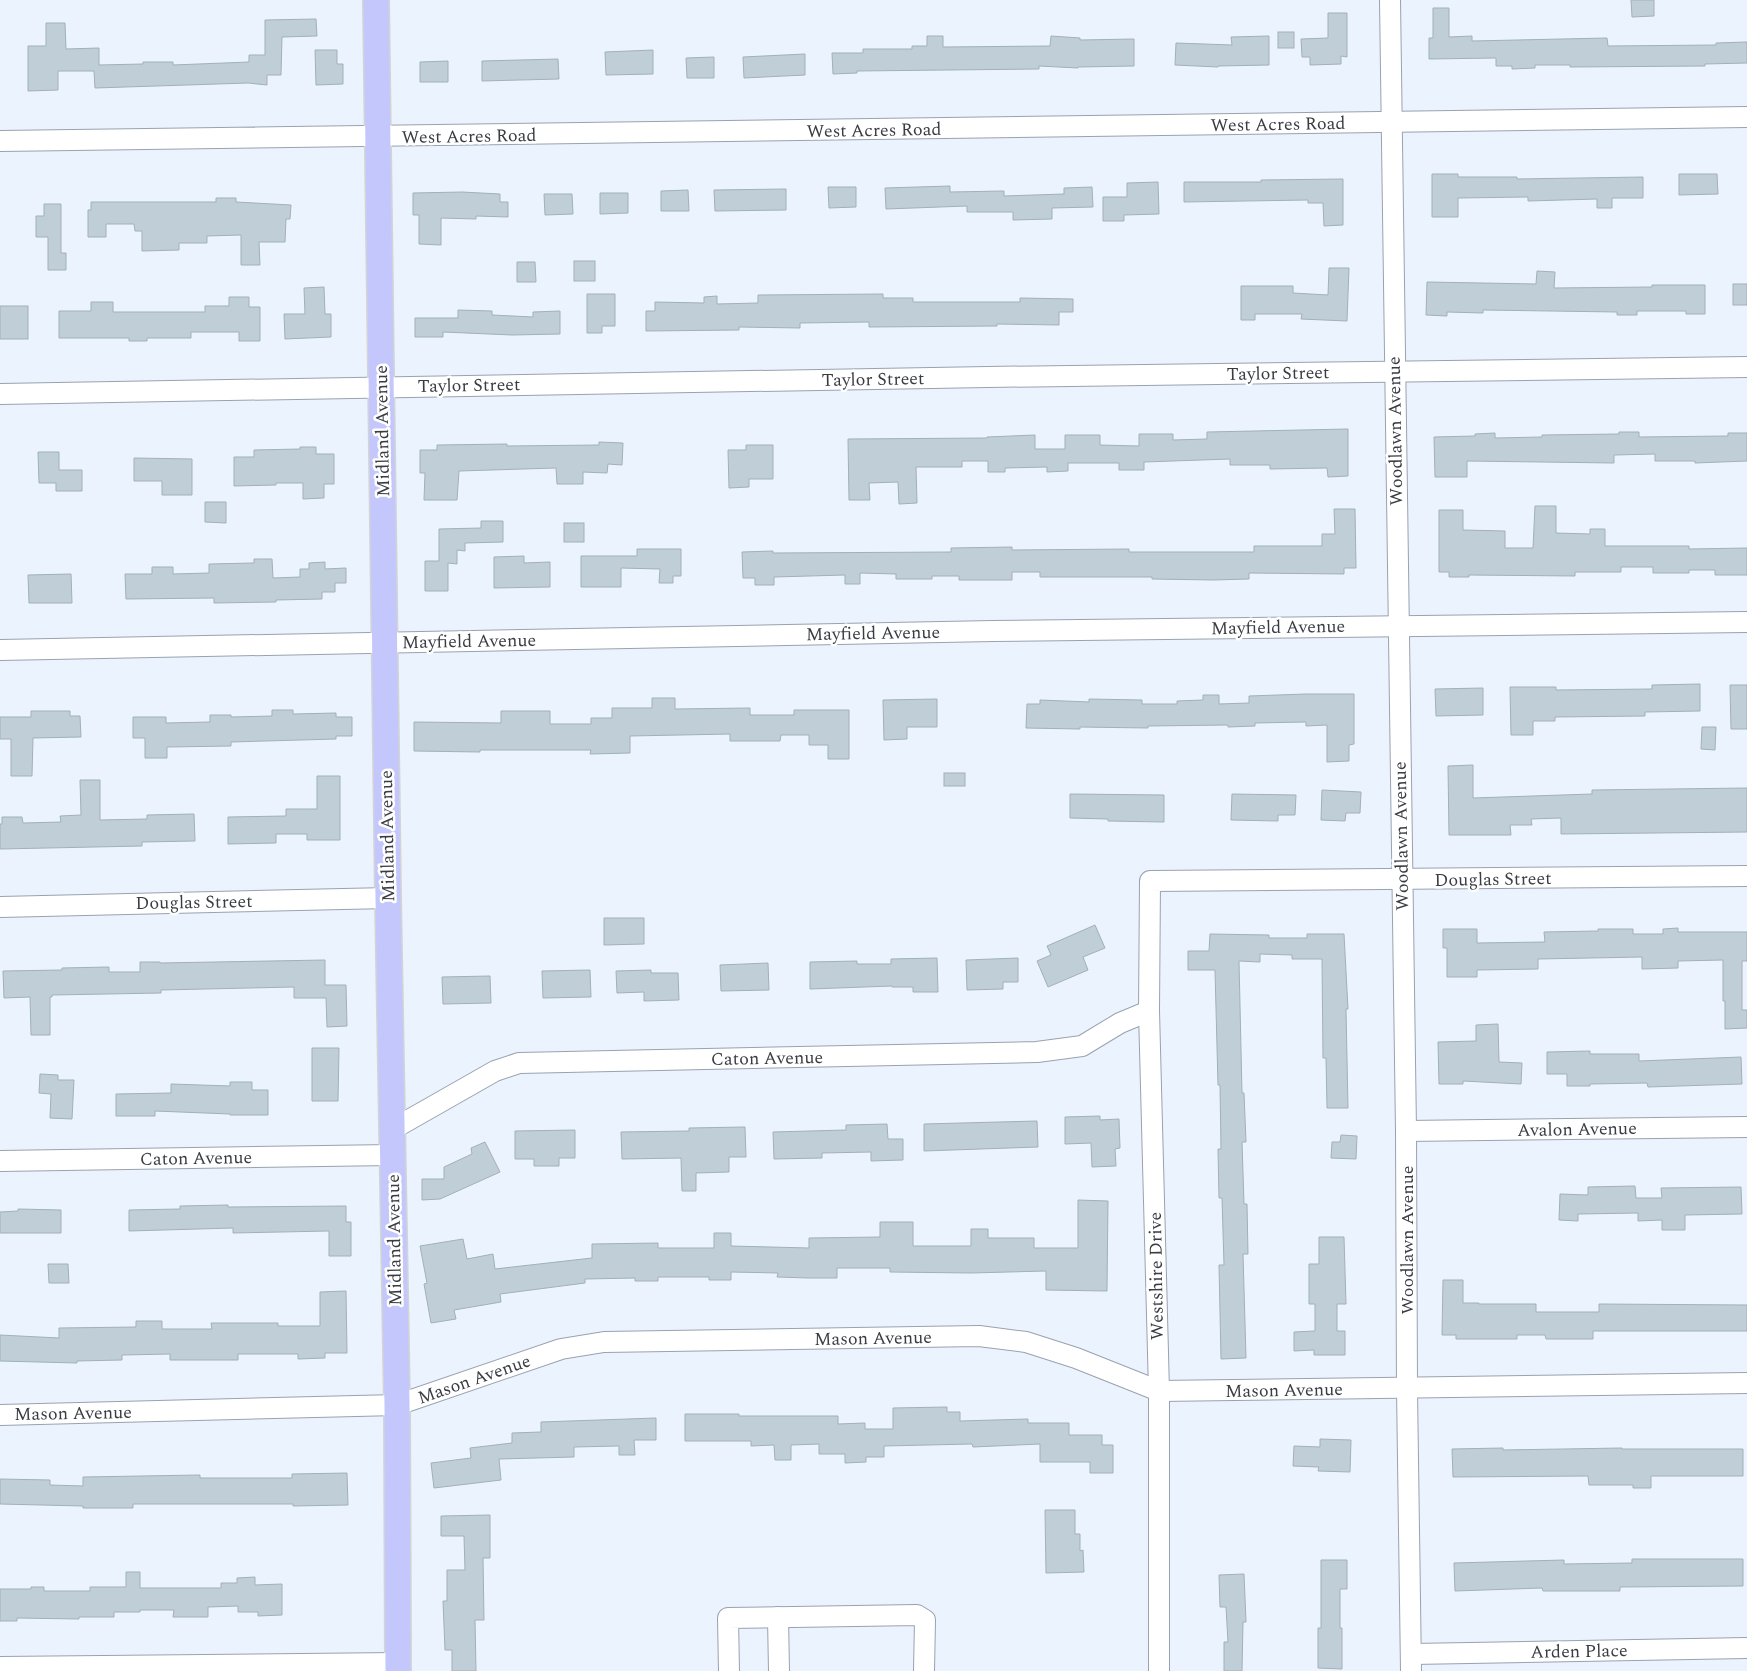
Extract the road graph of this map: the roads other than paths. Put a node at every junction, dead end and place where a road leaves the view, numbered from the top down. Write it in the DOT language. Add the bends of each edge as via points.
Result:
graph roads {
  1 [pos="376,0"];
  2 [pos="1390,0"];
  3 [pos="1747,117"];
  4 [pos="1392,122"];
  5 [pos="378,137"];
  6 [pos="0,141"];
  7 [pos="1747,367"];
  8 [pos="1394,371"];
  9 [pos="381,387"];
  10 [pos="0,394"];
  11 [pos="1747,622"];
  12 [pos="1399,626"];
  13 [pos="384,642"];
  14 [pos="0,650"];
  15 [pos="1747,876"];
  16 [pos="1402,880"];
  17 [pos="1150,881"];
  18 [pos="388,898"];
  19 [pos="0,907"];
  20 [pos="1150,1011"];
  21 [pos="1747,1127"];
  22 [pos="393,1129"];
  23 [pos="1406,1131"];
  24 [pos="392,1155"];
  25 [pos="0,1161"];
  26 [pos="1747,1383"];
  27 [pos="1407,1388"];
  28 [pos="1159,1391"];
  29 [pos="397,1405"];
  30 [pos="0,1414"];
  31 [pos="778,1617"];
  32 [pos="1747,1648"];
  33 [pos="1411,1662"];
  34 [pos="0,1667"];
  35 [pos="398,1667"];
  36 [pos="730,1671"];
  37 [pos="778,1671"];
  38 [pos="924,1671"];
  39 [pos="1159,1671"];
  1 -- 5 [label="main road, Midland Avenue"];
  2 -- 4 [label="street, Woodlawn Avenue"];
  3 -- 4 [label="street, West Acres Road"];
  4 -- 5 [label="street, West Acres Road"];
  4 -- 8 [label="street, Woodlawn Avenue"];
  5 -- 6 [label="street, West Acres Road"];
  5 -- 9 [label="main road, Midland Avenue"];
  7 -- 8 [label="street, Taylor Street"];
  8 -- 9 [label="street, Taylor Street"];
  8 -- 12 [label="street, Woodlawn Avenue"];
  9 -- 10 [label="street, Taylor Street"];
  9 -- 13 [label="main road, Midland Avenue"];
  11 -- 12 [label="street, Mayfield Avenue"];
  12 -- 13 [label="street, Mayfield Avenue"];
  12 -- 16 [label="street, Woodlawn Avenue"];
  13 -- 14 [label="street, Mayfield Avenue"];
  13 -- 18 [label="main road, Midland Avenue"];
  15 -- 16 [label="street, Douglas Street"];
  16 -- 17 [label="street, Douglas Street"];
  16 -- 23 [label="street, Woodlawn Avenue"];
  17 -- 20 [label="street, Westshire Drive"];
  18 -- 19 [label="street, Douglas Street"];
  18 -- 22 [label="main road, Midland Avenue"];
  20 -- 22 [label="street, Caton Avenue" via="1120,1023 1082,1046 1037,1052 519,1063 495,1072"];
  20 -- 28 [label="street, Westshire Drive"];
  21 -- 23 [label="street, Avalon Avenue"];
  22 -- 24 [label="main road, Midland Avenue"];
  23 -- 27 [label="street, Woodlawn Avenue"];
  24 -- 25 [label="street, Caton Avenue"];
  24 -- 29 [label="main road, Midland Avenue"];
  26 -- 27 [label="street, Mason Avenue"];
  27 -- 28 [label="street, Mason Avenue"];
  27 -- 33 [label="street, Woodlawn Avenue"];
  28 -- 29 [label="street, Mason Avenue" via="1026,1342 979,1336 604,1342 561,1348"];
  28 -- 39 [label="street, Westshire Drive"];
  29 -- 30 [label="street, Mason Avenue"];
  29 -- 35 [label="main road, Midland Avenue"];
  31 -- 36 [label="street" via="728,1618"];
  31 -- 37 [label="street"];
  31 -- 38 [label="street" via="917,1615 925,1620"];
  32 -- 33 [label="street, Arden Place"];
  34 -- 35 [label="street"];
}
